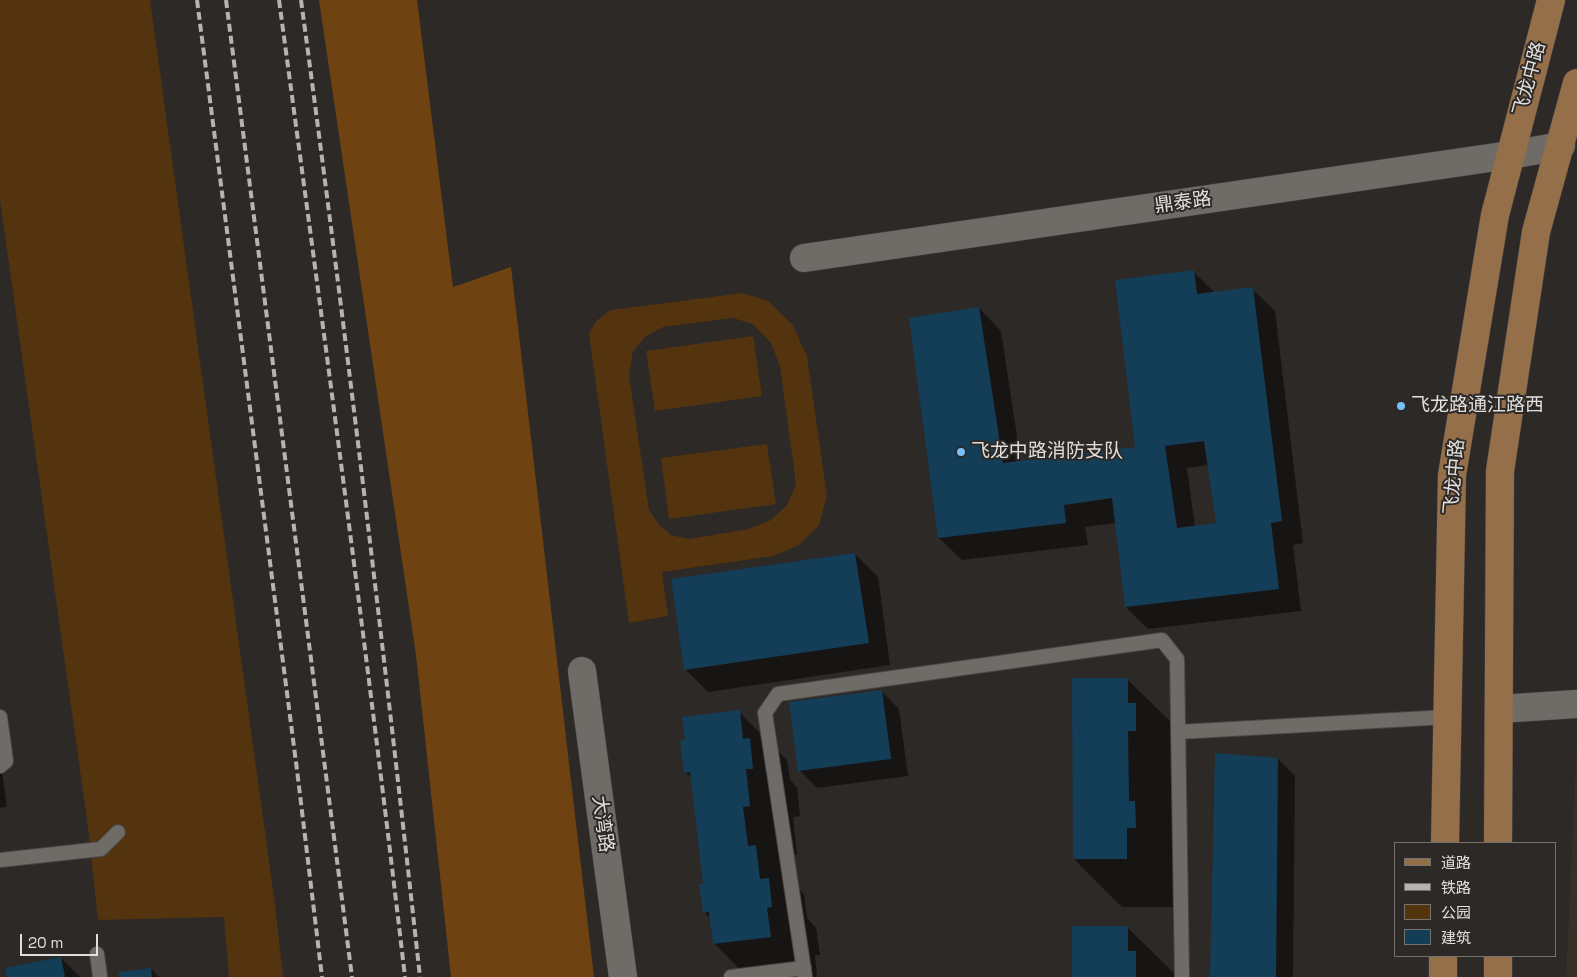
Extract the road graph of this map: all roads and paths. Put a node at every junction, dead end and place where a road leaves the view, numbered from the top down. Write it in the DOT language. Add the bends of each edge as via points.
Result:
graph roads {
  1 [pos="1551,0"];
  2 [pos="1577,83"];
  3 [pos="1561,146"];
  4 [pos="1510,155"];
  5 [pos="804,258"];
  6 [pos="582,671"];
  7 [pos="1577,704"];
  8 [pos="1499,709"];
  9 [pos="0,717"];
  10 [pos="1447,717"];
  11 [pos="1178,732"];
  12 [pos="0,766"];
  13 [pos="118,832"];
  14 [pos="1445,842"];
  15 [pos="1498,842"];
  16 [pos="0,860"];
  17 [pos="97,954"];
  18 [pos="1443,957"];
  19 [pos="1498,957"];
  20 [pos="804,973"];
  21 [pos="100,977"];
  22 [pos="623,977"];
  23 [pos="732,977"];
  24 [pos="1182,977"];
  25 [pos="1442,977"];
  26 [pos="1498,977"];
  1 -- 4 [label="main road, 飞龙中路"];
  2 -- 3 [label="main road"];
  3 -- 4 [label="street, 鼎泰路"];
  3 -- 8 [label="main road" via="1536,232 1500,471"];
  4 -- 5 [label="street, 鼎泰路"];
  4 -- 10 [label="main road, 飞龙中路" via="1495,215 1452,475"];
  6 -- 22 [label="street, 大湾路"];
  7 -- 8 [label="street"];
  8 -- 15 [label="main road"];
  9 -- 12 [label="lane" via="6,761"];
  10 -- 11 [label="lane"];
  10 -- 14 [label="main road, 飞龙中路"];
  11 -- 20 [label="lane" via="1177,659 1162,640 778,694 765,713"];
  11 -- 24 [label="lane"];
  13 -- 16 [label="lane" via="101,848"];
  17 -- 21 [label="lane"];
  18 -- 25 [label="main road"];
  19 -- 26 [label="main road"];
  20 -- 23 [label="lane"];
}
